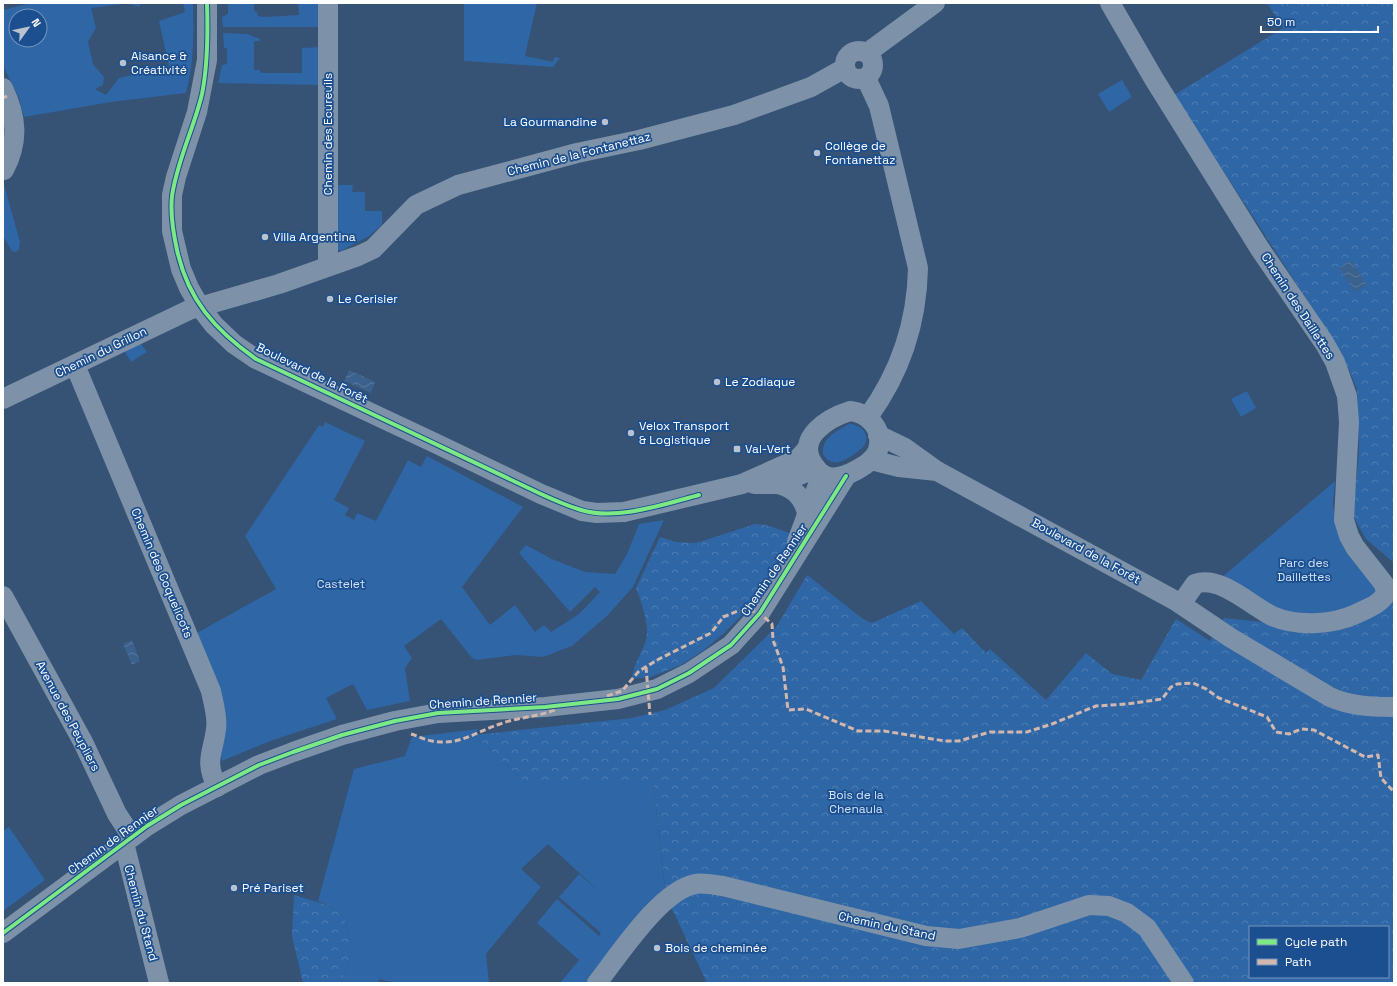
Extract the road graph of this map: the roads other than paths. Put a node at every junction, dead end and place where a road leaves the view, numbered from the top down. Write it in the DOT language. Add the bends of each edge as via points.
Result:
graph roads {
  1 [pos="207,3"];
  2 [pos="328,3"];
  3 [pos="935,3"];
  4 [pos="1110,3"];
  5 [pos="867,53"];
  6 [pos="845,68"];
  7 [pos="866,78"];
  8 [pos="3,88"];
  9 [pos="4,170"];
  10 [pos="328,265"];
  11 [pos="200,307"];
  12 [pos="75,365"];
  13 [pos="3,399"];
  14 [pos="868,417"];
  15 [pos="878,435"];
  16 [pos="807,449"];
  17 [pos="871,460"];
  18 [pos="937,470"];
  19 [pos="819,471"];
  20 [pos="846,476"];
  21 [pos="742,484"];
  22 [pos="778,484"];
  23 [pos="807,513"];
  24 [pos="790,565"];
  25 [pos="3,596"];
  26 [pos="1181,604"];
  27 [pos="1394,707"];
  28 [pos="217,787"];
  29 [pos="128,840"];
  30 [pos="3,933"];
  31 [pos="159,983"];
  32 [pos="597,983"];
  33 [pos="1184,983"];
  1 -- 11 [label="street, Boulevard de la Forêt" via="207,60 202,93 176,177 171,213 172,231 181,269"];
  2 -- 10 [label="street, Chemin des Ecureuils"];
  3 -- 5 [label="street"];
  4 -- 26 [label="street, Chemin des Daillettes" via="1260,249 1335,362 1347,396 1349,422 1344,520 1355,547 1384,584 1386,594 1380,602 1349,617 1329,622 1303,623 1272,616 1212,582 1195,584"];
  5 -- 6 [label="street" via="858,51 850,55"];
  5 -- 7 [label="street" via="874,66"];
  6 -- 7 [label="street" via="853,78"];
  6 -- 10 [label="street, Chemin de la Fontanettaz" via="811,86 734,115 470,181 429,197 416,206 373,249"];
  7 -- 14 [label="street" via="879,106 918,268 915,310 905,345 883,394"];
  8 -- 9 [label="street" via="15,121 12,155"];
  10 -- 11 [label="street, Chemin du Grillon" via="279,284"];
  11 -- 12 [label="street, Chemin du Grillon"];
  11 -- 21 [label="street, Boulevard de la Forêt" via="229,339 256,359 582,511 624,512"];
  12 -- 13 [label="street, Chemin du Grillon"];
  12 -- 28 [label="street, Chemin des Coquelicots" via="211,691 217,727 209,756 212,776"];
  14 -- 15 [label="street"];
  14 -- 16 [label="street" via="850,411 827,420 813,434"];
  15 -- 17 [label="street" via="878,450"];
  15 -- 18 [label="street, Boulevard de la Forêt" via="905,448"];
  16 -- 19 [label="street" via="808,456"];
  16 -- 21 [label="street, Boulevard de la Forêt" via="793,461"];
  17 -- 18 [label="street, Boulevard de la Forêt" via="899,467"];
  17 -- 20 [label="street"];
  18 -- 26 [label="street, Boulevard de la Forêt"];
  19 -- 20 [label="street" via="835,478"];
  19 -- 22 [label="street, Boulevard de la Forêt"];
  19 -- 23 [label="street, Chemin de Rennier"];
  20 -- 24 [label="street, Chemin de Rennier"];
  21 -- 22 [label="street, Boulevard de la Forêt"];
  22 -- 23 [label="street" via="797,492"];
  23 -- 24 [label="street, Chemin de Rennier"];
  24 -- 28 [label="street, Chemin de Rennier" via="760,613 731,645 689,673 657,689 593,703 438,713 395,721 342,735 259,765"];
  25 -- 29 [label="street, Avenue des Peupliers" via="83,742"];
  26 -- 27 [label="street, Boulevard de la Forêt" via="1231,638 1340,702"];
  28 -- 29 [label="street, Chemin de Rennier" via="182,805"];
  29 -- 30 [label="street, Chemin de Rennier"];
  29 -- 31 [label="street, Chemin du Stand"];
  32 -- 33 [label="street, Chemin du Stand" via="660,905 676,892 696,883 723,886 926,936 959,939 1020,928 1089,905 1109,906 1127,913 1147,928"];
}
